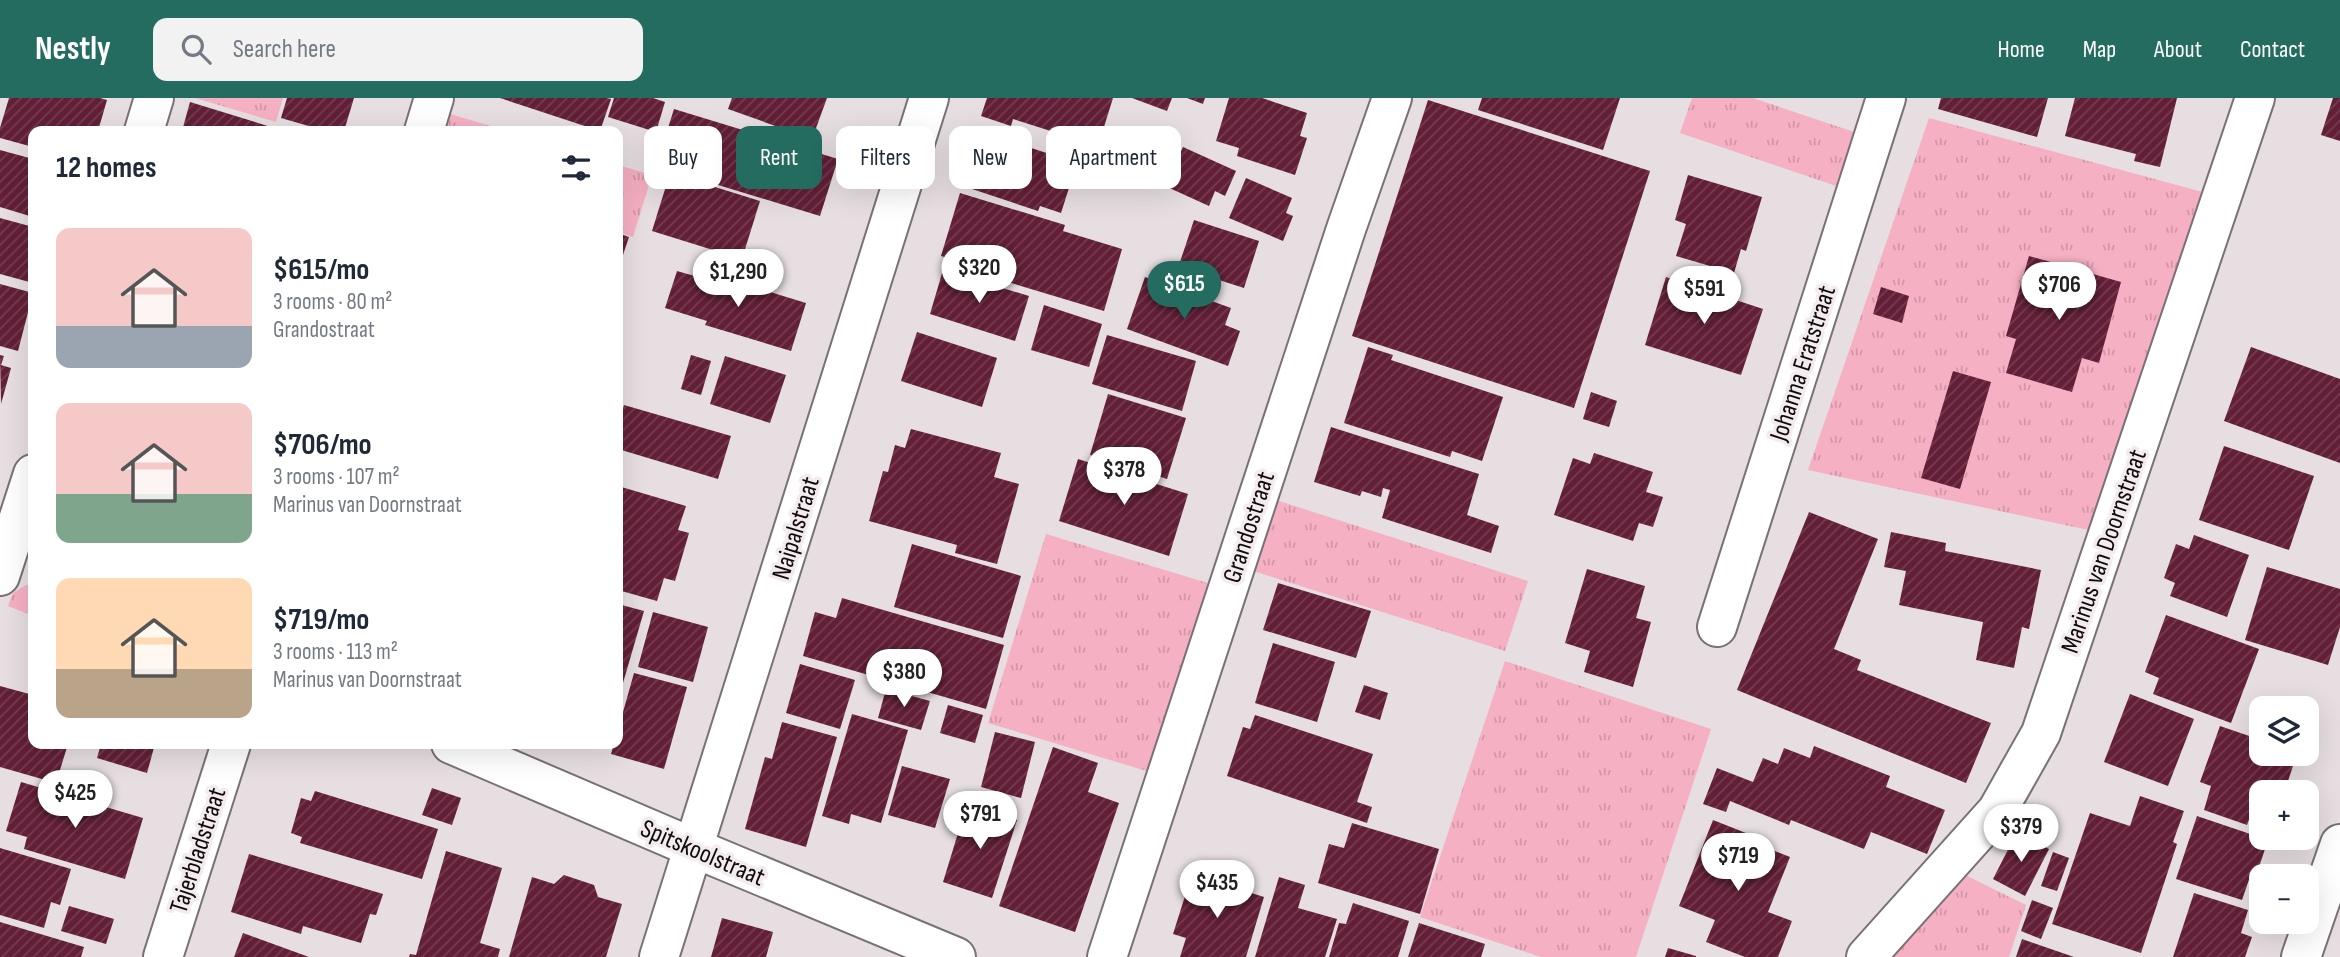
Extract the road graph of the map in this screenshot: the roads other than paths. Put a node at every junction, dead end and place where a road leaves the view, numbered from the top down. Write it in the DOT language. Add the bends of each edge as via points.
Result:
graph roads {
  1 [pos="154,98"];
  2 [pos="434,98"];
  3 [pos="929,98"];
  4 [pos="1392,98"];
  5 [pos="1886,98"];
  6 [pos="2255,98"];
  7 [pos="146,126"];
  8 [pos="426,126"];
  9 [pos="28,497"];
  10 [pos="13,566"];
  11 [pos="1717,627"];
  12 [pos="229,749"];
  13 [pos="463,749"];
  14 [pos="2340,844"];
  15 [pos="694,848"];
  16 [pos="163,957"];
  17 [pos="659,957"];
  18 [pos="956,957"];
  19 [pos="1107,957"];
  20 [pos="1866,957"];
  21 [pos="2301,957"];
  1 -- 7 [label="street"];
  2 -- 8 [label="street"];
  3 -- 15 [label="street, Naipalstraat"];
  4 -- 19 [label="street, Grandostraat"];
  5 -- 11 [label="street, Johanna Eratstraat"];
  6 -- 20 [label="street, Marinus van Doornstraat" via="2041,733 1997,811"];
  9 -- 10 [label="street"];
  12 -- 16 [label="street, Tajerbladstraat"];
  13 -- 15 [label="street, Spitskoolstraat"];
  14 -- 21 [label="street"];
  15 -- 17 [label="street, Naipalstraat"];
  15 -- 18 [label="street, Spitskoolstraat"];
}
